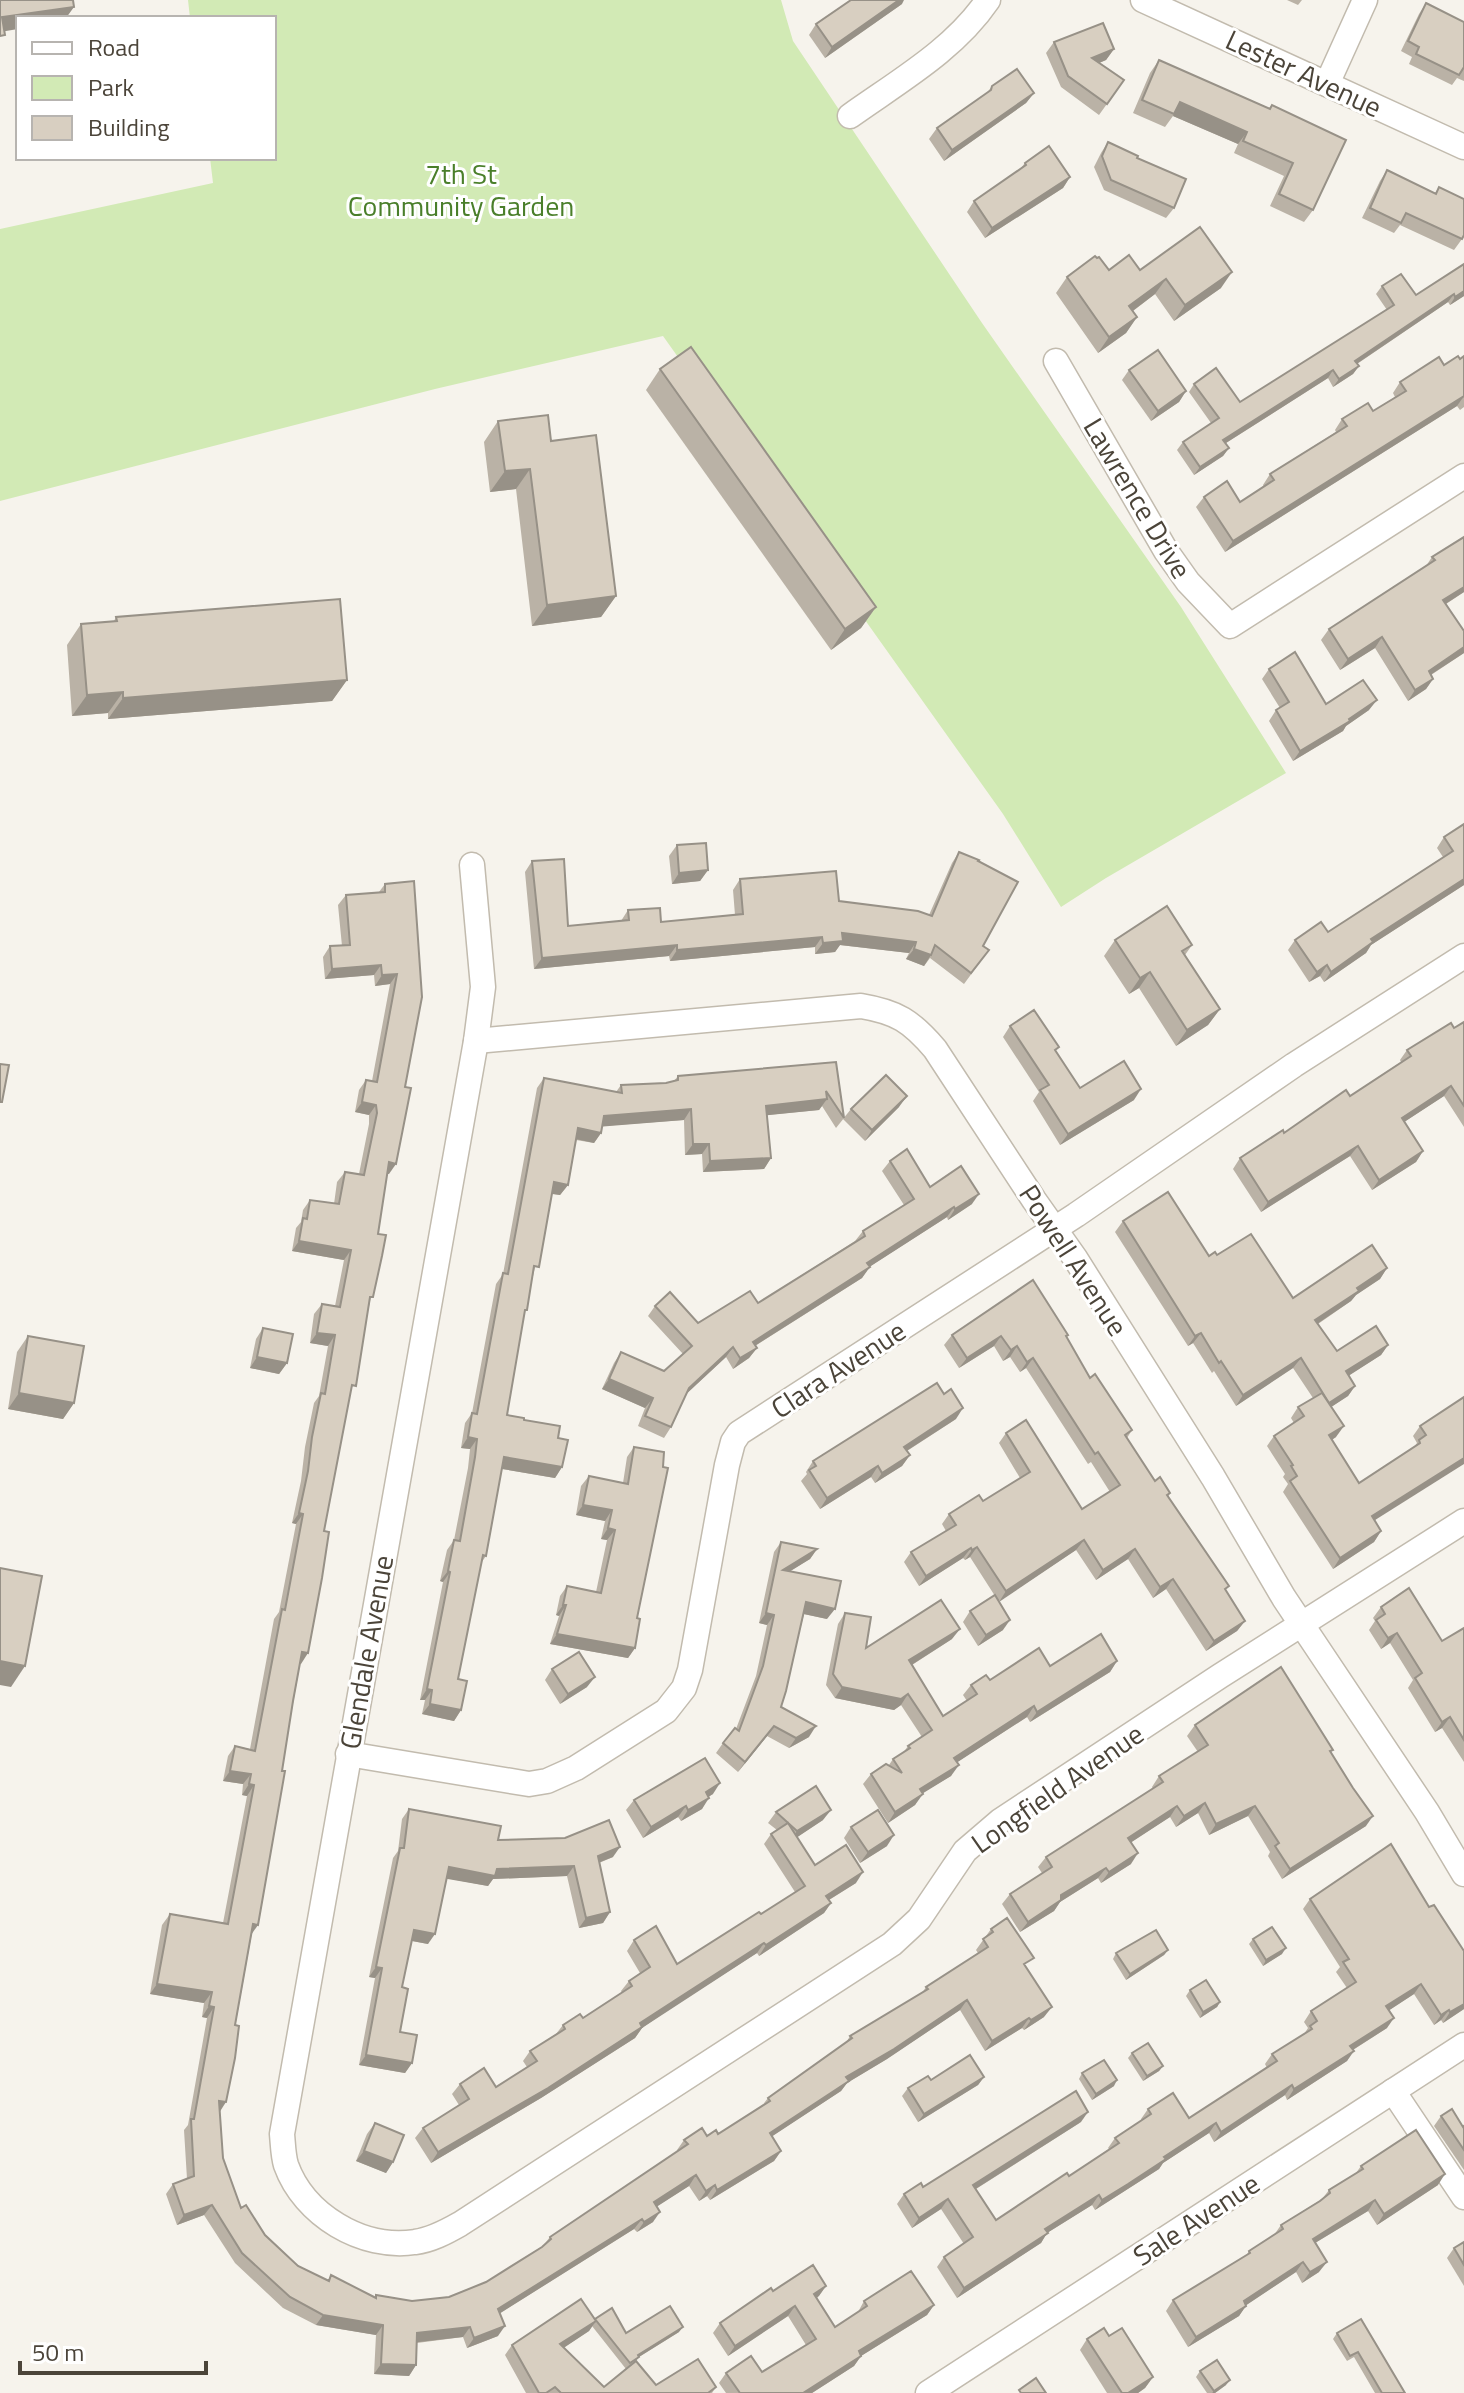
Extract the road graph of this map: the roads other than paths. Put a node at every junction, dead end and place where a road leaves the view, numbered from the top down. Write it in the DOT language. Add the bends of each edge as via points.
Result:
graph roads {
  1 [pos="988,0"];
  2 [pos="1143,0"];
  3 [pos="1365,0"];
  4 [pos="1327,84"];
  5 [pos="850,116"];
  6 [pos="1464,147"];
  7 [pos="1056,361"];
  8 [pos="1464,476"];
  9 [pos="472,865"];
  10 [pos="1464,956"];
  11 [pos="476,1041"];
  12 [pos="1054,1228"];
  13 [pos="1464,1521"];
  14 [pos="1302,1625"];
  15 [pos="348,1754"];
  16 [pos="1464,1874"];
  17 [pos="1464,2045"];
  18 [pos="1393,2091"];
  19 [pos="517,2188"];
  20 [pos="1464,2197"];
  21 [pos="928,2393"];
  1 -- 5 [label="street" via="954,41"];
  2 -- 4 [label="street, Lester Avenue"];
  3 -- 4 [label="street"];
  4 -- 6 [label="street, Lester Avenue"];
  7 -- 8 [label="street, Lawrence Drive" via="1166,551 1230,626"];
  9 -- 11 [label="street, Glendale Avenue" via="483,987"];
  10 -- 12 [label="street, Clara Avenue"];
  11 -- 12 [label="street, Powell Avenue" via="834,1008 883,1010 919,1030 935,1049"];
  11 -- 15 [label="street, Glendale Avenue"];
  12 -- 14 [label="street, Powell Avenue"];
  12 -- 15 [label="street, Clara Avenue" via="739,1433 727,1465 690,1670 666,1711 576,1768 538,1783"];
  13 -- 14 [label="street, Longfield Avenue"];
  14 -- 16 [label="street, Powell Avenue"];
  14 -- 19 [label="street, Longfield Avenue" via="1000,1821 965,1851 919,1919 892,1944"];
  15 -- 19 [label="street, Glendale Avenue" via="285,2109 285,2162 294,2182 320,2212 355,2234 387,2243 440,2235"];
  17 -- 18 [label="street, Sale Avenue"];
  18 -- 20 [label="street"];
  18 -- 21 [label="street, Sale Avenue"];
}
